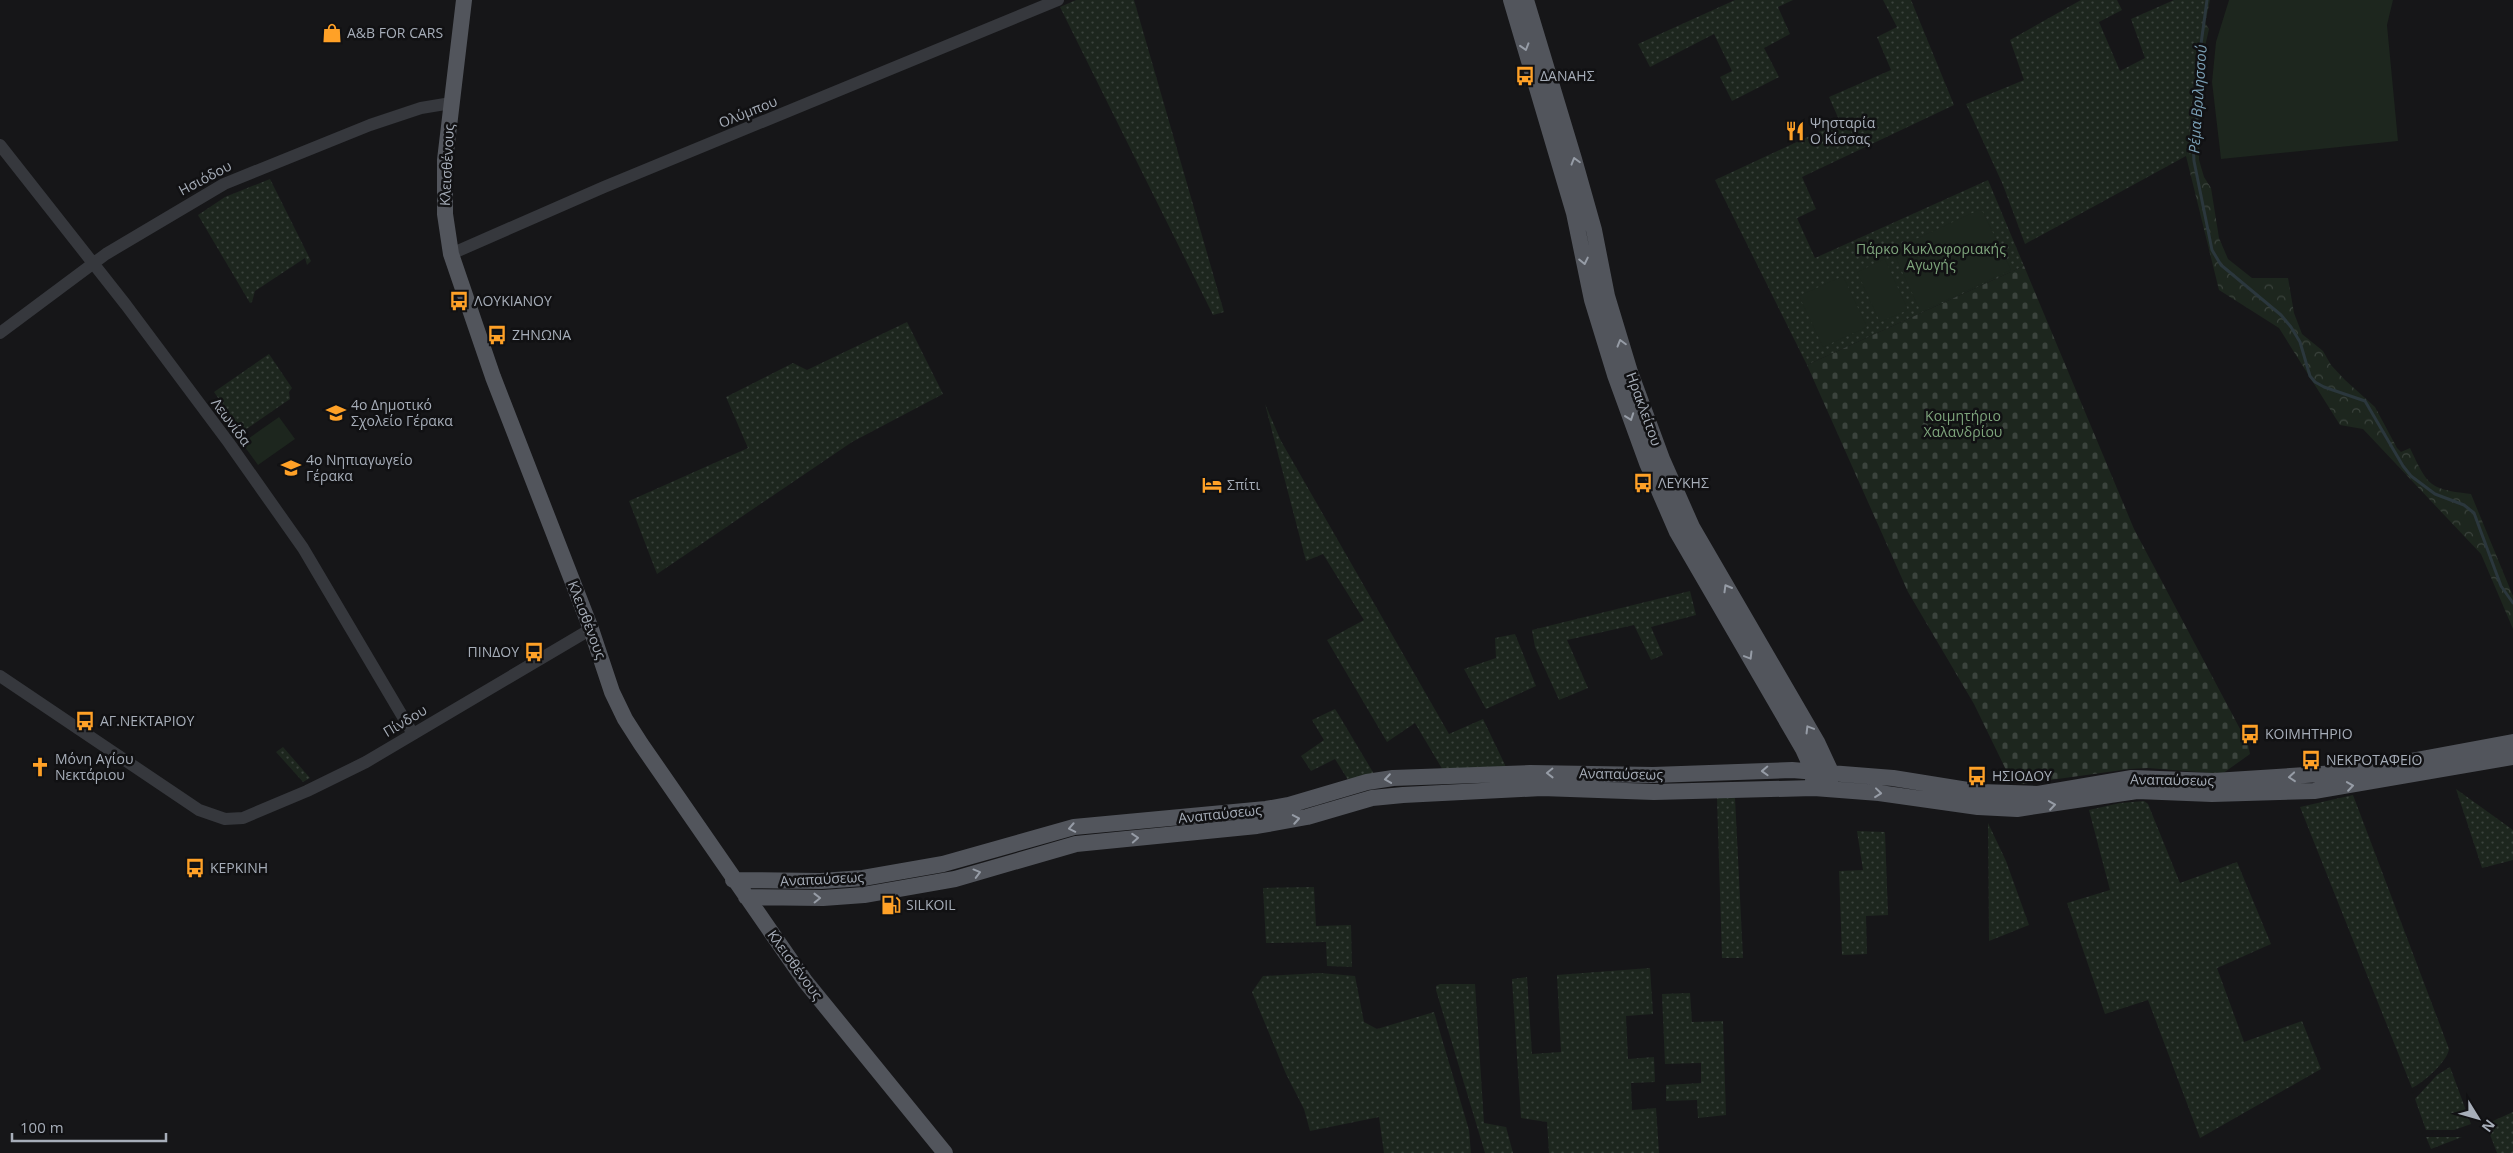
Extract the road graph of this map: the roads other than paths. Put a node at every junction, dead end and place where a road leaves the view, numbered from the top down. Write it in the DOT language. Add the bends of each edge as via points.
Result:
graph roads {
  1 [pos="464,0"];
  2 [pos="1058,0"];
  3 [pos="1511,0"];
  4 [pos="1526,0"];
  5 [pos="451,103"];
  6 [pos="0,145"];
  7 [pos="451,254"];
  8 [pos="94,263"];
  9 [pos="0,333"];
  10 [pos="591,629"];
  11 [pos="0,676"];
  12 [pos="413,734"];
  13 [pos="2513,742"];
  14 [pos="2513,757"];
  15 [pos="1813,771"];
  16 [pos="1831,772"];
  17 [pos="1822,788"];
  18 [pos="733,880"];
  19 [pos="746,897"];
  20 [pos="945,1153"];
  1 -- 5 [label="main road, Κλεισθένους"];
  2 -- 7 [label="street, Ολύμπου" via="604,187"];
  3 -- 15 [label="main road, Ηρακλείτου, one-way" via="1574,213 1592,300 1647,463 1677,532"];
  16 -- 4 [label="main road, Ηρακλείτου, one-way" via="1817,742 1692,527 1662,459 1630,372 1607,296 1594,230"];
  5 -- 7 [label="main road, Κλεισθένους" via="444,190"];
  5 -- 8 [label="street, Ησιόδου" via="428,106 370,125 246,174 186,205"];
  6 -- 8 [label="street, Λεωνίδα"];
  7 -- 10 [label="main road, Κλεισθένους" via="493,377"];
  8 -- 9 [label="street, Ησιόδου"];
  8 -- 12 [label="street, Λεωνίδα" via="303,548"];
  10 -- 12 [label="street, Πίνδου"];
  10 -- 18 [label="main road, Κλεισθένους" via="612,692 631,730"];
  11 -- 12 [label="street, Πίνδου" via="199,810 225,819 255,814 307,791"];
  13 -- 16 [label="main road, Αναπαύσεως, one-way" via="2265,779 2132,778 2032,794 1980,792"];
  17 -- 14 [label="main road, Αναπαύσεως, one-way" via="2017,809 2136,791 2212,794 2314,791"];
  15 -- 16 [label="main road, Αναπαύσεως"];
  15 -- 17 [label="main road, Ηρακλείτου"];
  15 -- 18 [label="main road, Αναπαύσεως, one-way" via="1653,775 1530,773 1393,778 1366,782 1266,809 1074,827 952,862 863,878"];
  16 -- 17 [label="main road, Ηρακλείτου"];
  19 -- 17 [label="main road, Αναπαύσεως, one-way" via="867,895 955,879 1076,844 1257,826 1389,796 1542,788 1654,792"];
  18 -- 19 [label="main road, Κλεισθένους"];
  19 -- 20 [label="main road, Κλεισθένους" via="805,981"];
}
